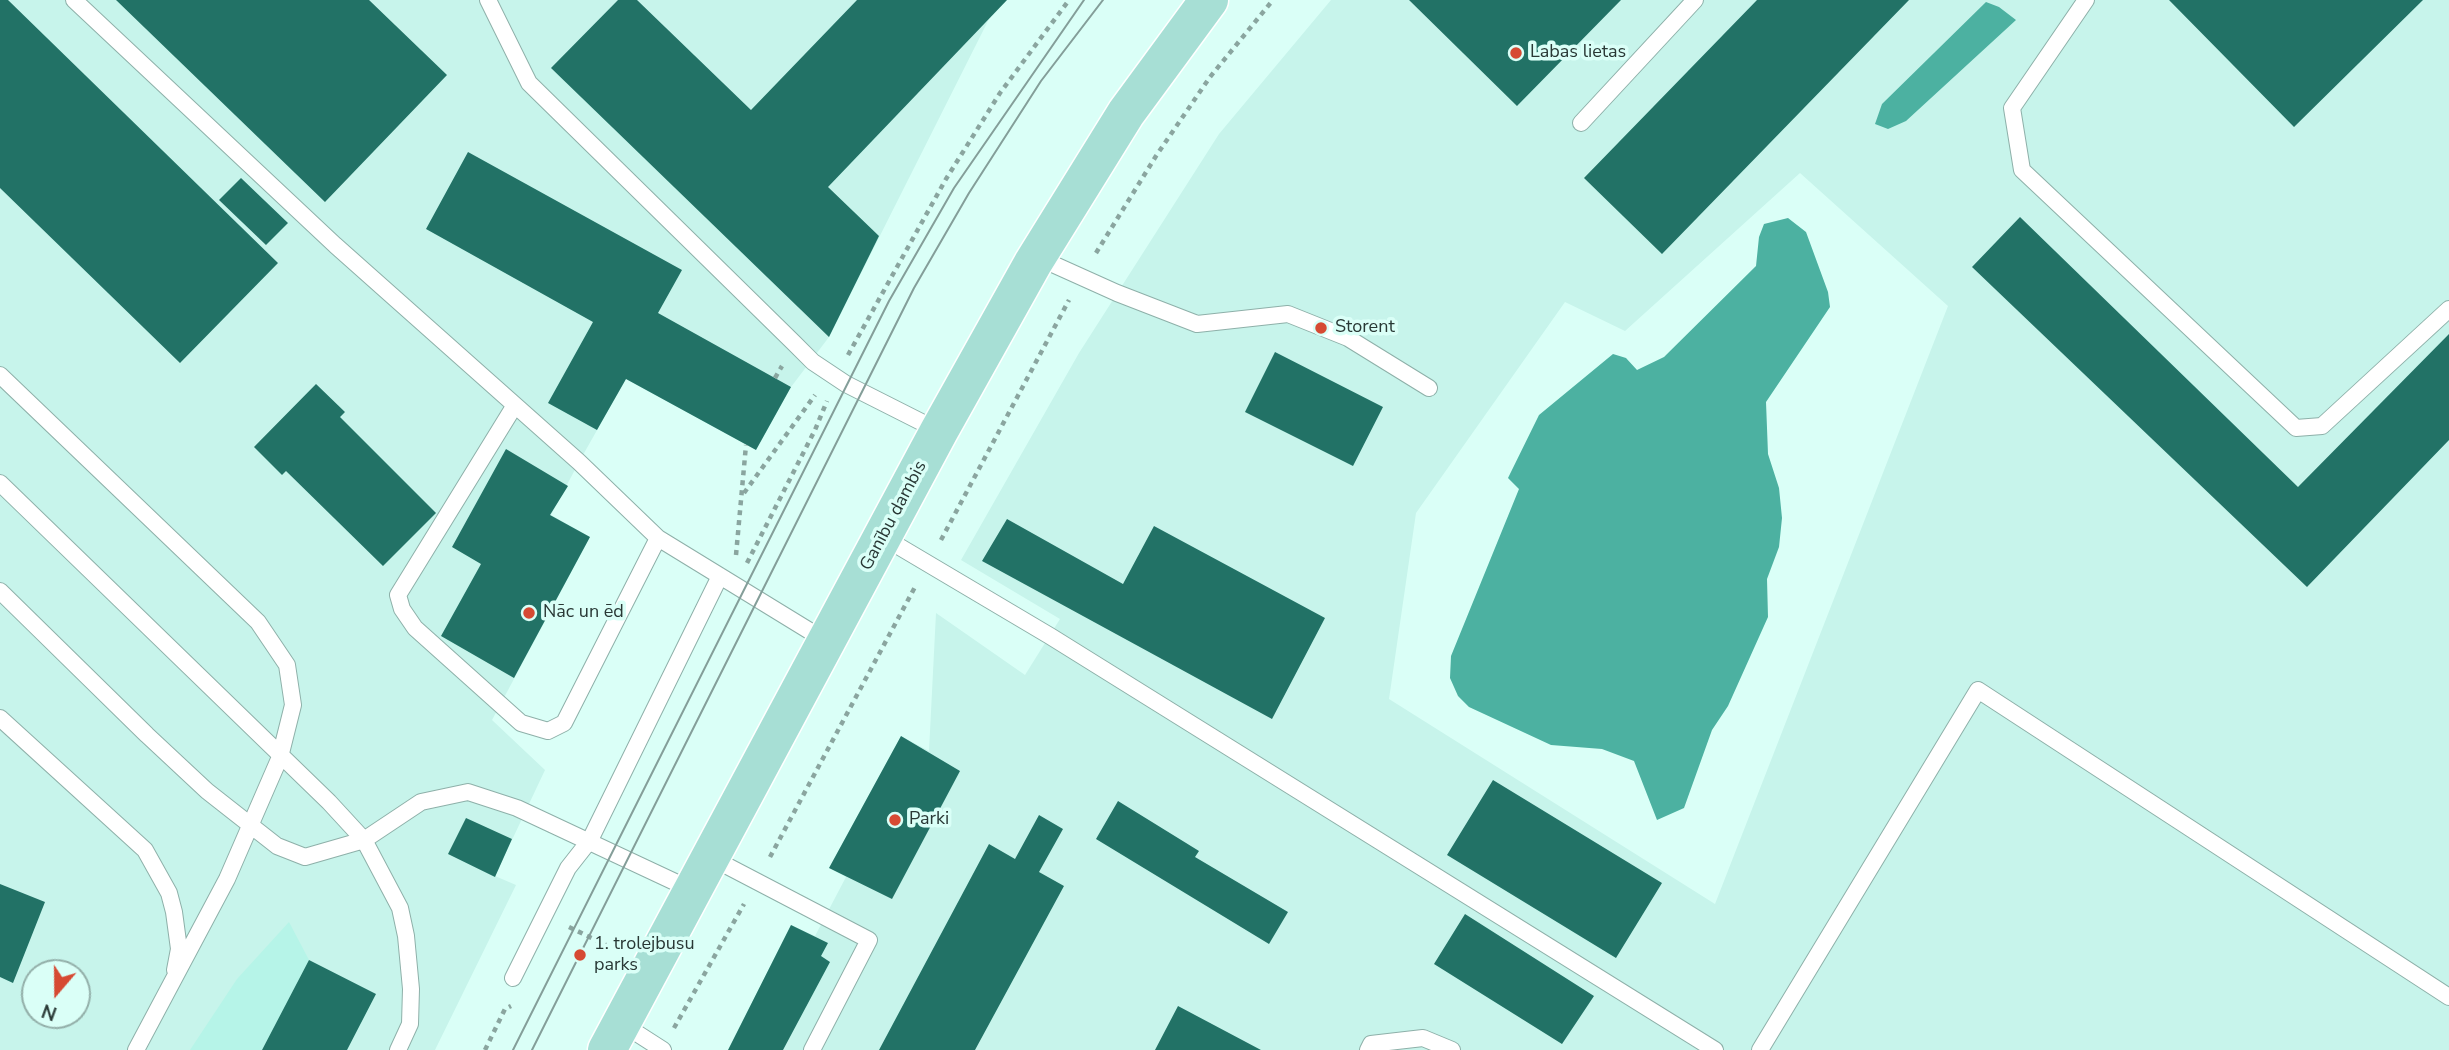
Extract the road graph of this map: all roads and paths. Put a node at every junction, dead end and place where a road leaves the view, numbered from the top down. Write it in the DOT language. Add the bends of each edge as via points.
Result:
graph roads {
  1 [pos="74,0"];
  2 [pos="488,0"];
  3 [pos="1069,0"];
  4 [pos="1209,0"];
  5 [pos="1273,0"];
  6 [pos="1695,0"];
  7 [pos="2086,0"];
  8 [pos="1581,123"];
  9 [pos="1037,257"];
  10 [pos="1082,278"];
  11 [pos="2449,309"];
  12 [pos="0,375"];
  13 [pos="836,376"];
  14 [pos="1429,388"];
  15 [pos="514,405"];
  16 [pos="939,431"];
  17 [pos="746,445"];
  18 [pos="0,483"];
  19 [pos="744,493"];
  20 [pos="658,537"];
  21 [pos="883,537"];
  22 [pos="928,565"];
  23 [pos="725,579"];
  24 [pos="0,591"];
  25 [pos="826,641"];
  26 [pos="0,718"];
  27 [pos="280,757"];
  28 [pos="250,827"];
  29 [pos="364,840"];
  30 [pos="590,840"];
  31 [pos="710,857"];
  32 [pos="757,881"];
  33 [pos="692,890"];
  34 [pos="563,923"];
  35 [pos="606,945"];
  36 [pos="513,978"];
  37 [pos="172,988"];
  38 [pos="2449,997"];
  39 [pos="614,1036"];
  40 [pos="663,1049"];
  41 [pos="136,1050"];
  42 [pos="398,1050"];
  43 [pos="812,1050"];
  44 [pos="1368,1050"];
  45 [pos="1452,1050"];
  46 [pos="1715,1050"];
  47 [pos="1760,1050"];
  1 -- 15 [label="lane" via="335,245"];
  2 -- 13 [label="lane" via="529,83 804,353"];
  3 -- 13 [label="path" via="1000,93 946,178"];
  4 -- 9 [label="main road, Ganību dambis" via="1126,113"];
  5 -- 10 [label="path" via="1156,156"];
  6 -- 8 [label="lane"];
  7 -- 11 [label="lane" via="2012,108 2022,170 2296,428 2322,426"];
  9 -- 10 [label="lane"];
  9 -- 16 [label="main road, Ganību dambis"];
  10 -- 14 [label="lane" via="1197,324 1288,314 1348,338"];
  10 -- 22 [label="path"];
  12 -- 27 [label="lane" via="258,622 287,665 293,705"];
  13 -- 16 [label="lane"];
  13 -- 19 [label="path" via="816,393"];
  13 -- 23 [label="path" via="815,430 746,564"];
  15 -- 20 [label="lane"];
  15 -- 20 [label="lane" via="398,595 415,628 521,723 548,732 564,723"];
  16 -- 21 [label="main road, Ganību dambis"];
  17 -- 19 [label="path"];
  18 -- 27 [label="lane"];
  19 -- 23 [label="path"];
  20 -- 23 [label="lane"];
  21 -- 22 [label="lane"];
  21 -- 25 [label="main road, Ganību dambis"];
  22 -- 32 [label="path"];
  22 -- 46 [label="lane"];
  23 -- 25 [label="lane"];
  23 -- 30 [label="lane"];
  24 -- 28 [label="lane" via="146,735"];
  25 -- 31 [label="main road, Ganību dambis"];
  26 -- 37 [label="lane" via="145,850 169,893 174,912 179,949"];
  27 -- 28 [label="lane"];
  27 -- 29 [label="lane"];
  28 -- 29 [label="lane" via="277,846 305,857"];
  28 -- 37 [label="lane"];
  29 -- 30 [label="lane" via="421,802 468,792"];
  29 -- 42 [label="lane" via="400,908 407,936 410,1024"];
  30 -- 33 [label="lane"];
  30 -- 36 [label="lane" via="568,868"];
  31 -- 32 [label="lane"];
  31 -- 33 [label="main road, Ganību dambis"];
  32 -- 40 [label="path"];
  32 -- 43 [label="lane" via="869,940"];
  33 -- 39 [label="main road, Ganību dambis"];
  34 -- 35 [label="path"];
  37 -- 41 [label="lane"];
  38 -- 47 [label="lane" via="1978,690"];
  39 -- 40 [label="lane"];
  44 -- 45 [label="lane" via="1371,1044 1423,1038"];
}
